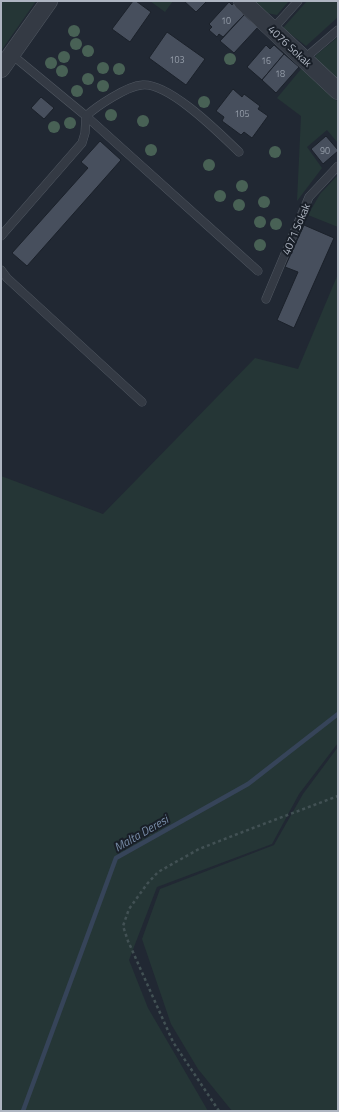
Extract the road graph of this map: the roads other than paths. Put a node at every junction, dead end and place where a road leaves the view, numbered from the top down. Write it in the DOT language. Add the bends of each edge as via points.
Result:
graph roads {
  1 [pos="49,1"];
  2 [pos="242,1"];
  3 [pos="298,1"];
  4 [pos="272,30"];
  5 [pos="338,30"];
  6 [pos="11,54"];
  7 [pos="304,59"];
  8 [pos="1,69"];
  9 [pos="338,91"];
  10 [pos="86,116"];
  11 [pos="240,152"];
  12 [pos="338,166"];
  13 [pos="1,236"];
  14 [pos="1,270"];
  15 [pos="258,271"];
  16 [pos="266,299"];
  17 [pos="142,402"];
  1 -- 6 [label="street"];
  2 -- 4 [label="street, 4076 Sokak"];
  3 -- 4 [label="lane"];
  4 -- 7 [label="street, 4076 Sokak"];
  5 -- 7 [label="lane"];
  6 -- 8 [label="street"];
  6 -- 10 [label="lane"];
  7 -- 9 [label="street, 4076 Sokak"];
  10 -- 11 [label="lane" via="117,95 140,85 148,85 170,94 202,116"];
  10 -- 13 [label="lane" via="82,143"];
  10 -- 15 [label="lane"];
  12 -- 16 [label="lane, 4071 Sokak" via="309,197"];
  14 -- 17 [label="lane"];
}
